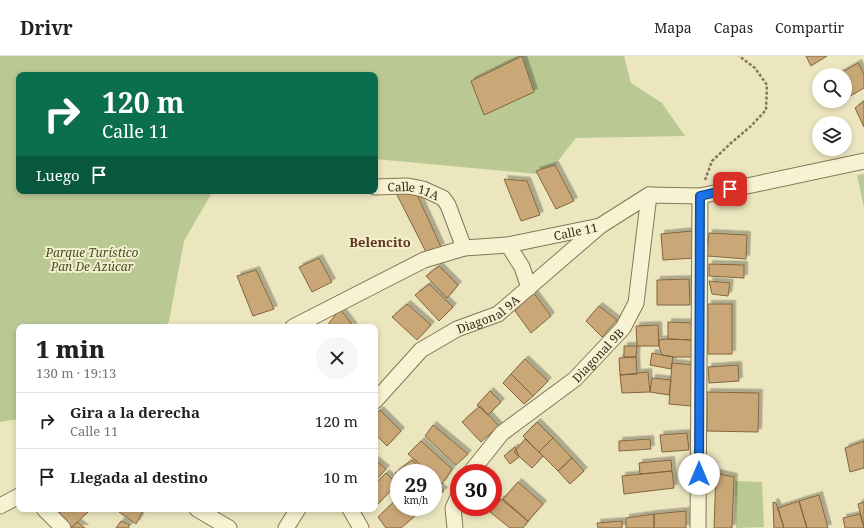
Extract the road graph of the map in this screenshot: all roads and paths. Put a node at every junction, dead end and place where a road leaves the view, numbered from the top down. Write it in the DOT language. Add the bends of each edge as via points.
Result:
graph roads {
  1 [pos="738,56"];
  2 [pos="864,161"];
  3 [pos="378,187"];
  4 [pos="649,195"];
  5 [pos="700,196"];
  6 [pos="600,226"];
  7 [pos="508,245"];
  8 [pos="464,248"];
  9 [pos="529,288"];
  10 [pos="299,324"];
  11 [pos="378,398"];
  12 [pos="477,464"];
  13 [pos="16,498"];
  14 [pos="0,506"];
  15 [pos="47,512"];
  16 [pos="202,512"];
  17 [pos="296,512"];
  18 [pos="352,512"];
  19 [pos="453,516"];
  20 [pos="63,528"];
  21 [pos="229,528"];
  22 [pos="286,528"];
  23 [pos="361,528"];
  24 [pos="455,528"];
  25 [pos="698,528"];
  1 -- 5 [label="path" via="755,68 768,85 766,110 712,161"];
  2 -- 5 [label="street"];
  3 -- 8 [label="street, Calle 11A" via="408,186 423,189 443,198"];
  4 -- 5 [label="street"];
  4 -- 6 [label="street, Calle 11"];
  4 -- 12 [label="street, Diagonal 9B" via="636,303 623,328 575,379 502,433"];
  5 -- 25 [label="street"];
  6 -- 7 [label="street, Calle 11"];
  6 -- 9 [label="street, Diagonal 9A"];
  7 -- 8 [label="street, Calle 11"];
  7 -- 9 [label="street" via="522,267"];
  8 -- 10 [label="street, Calle 11" via="424,260"];
  9 -- 11 [label="street, Diagonal 9A" via="498,314 457,329 421,350"];
  13 -- 14 [label="street"];
  15 -- 20 [label="street"];
  16 -- 21 [label="street"];
  17 -- 22 [label="street"];
  18 -- 23 [label="street"];
  19 -- 24 [label="street"];
}
